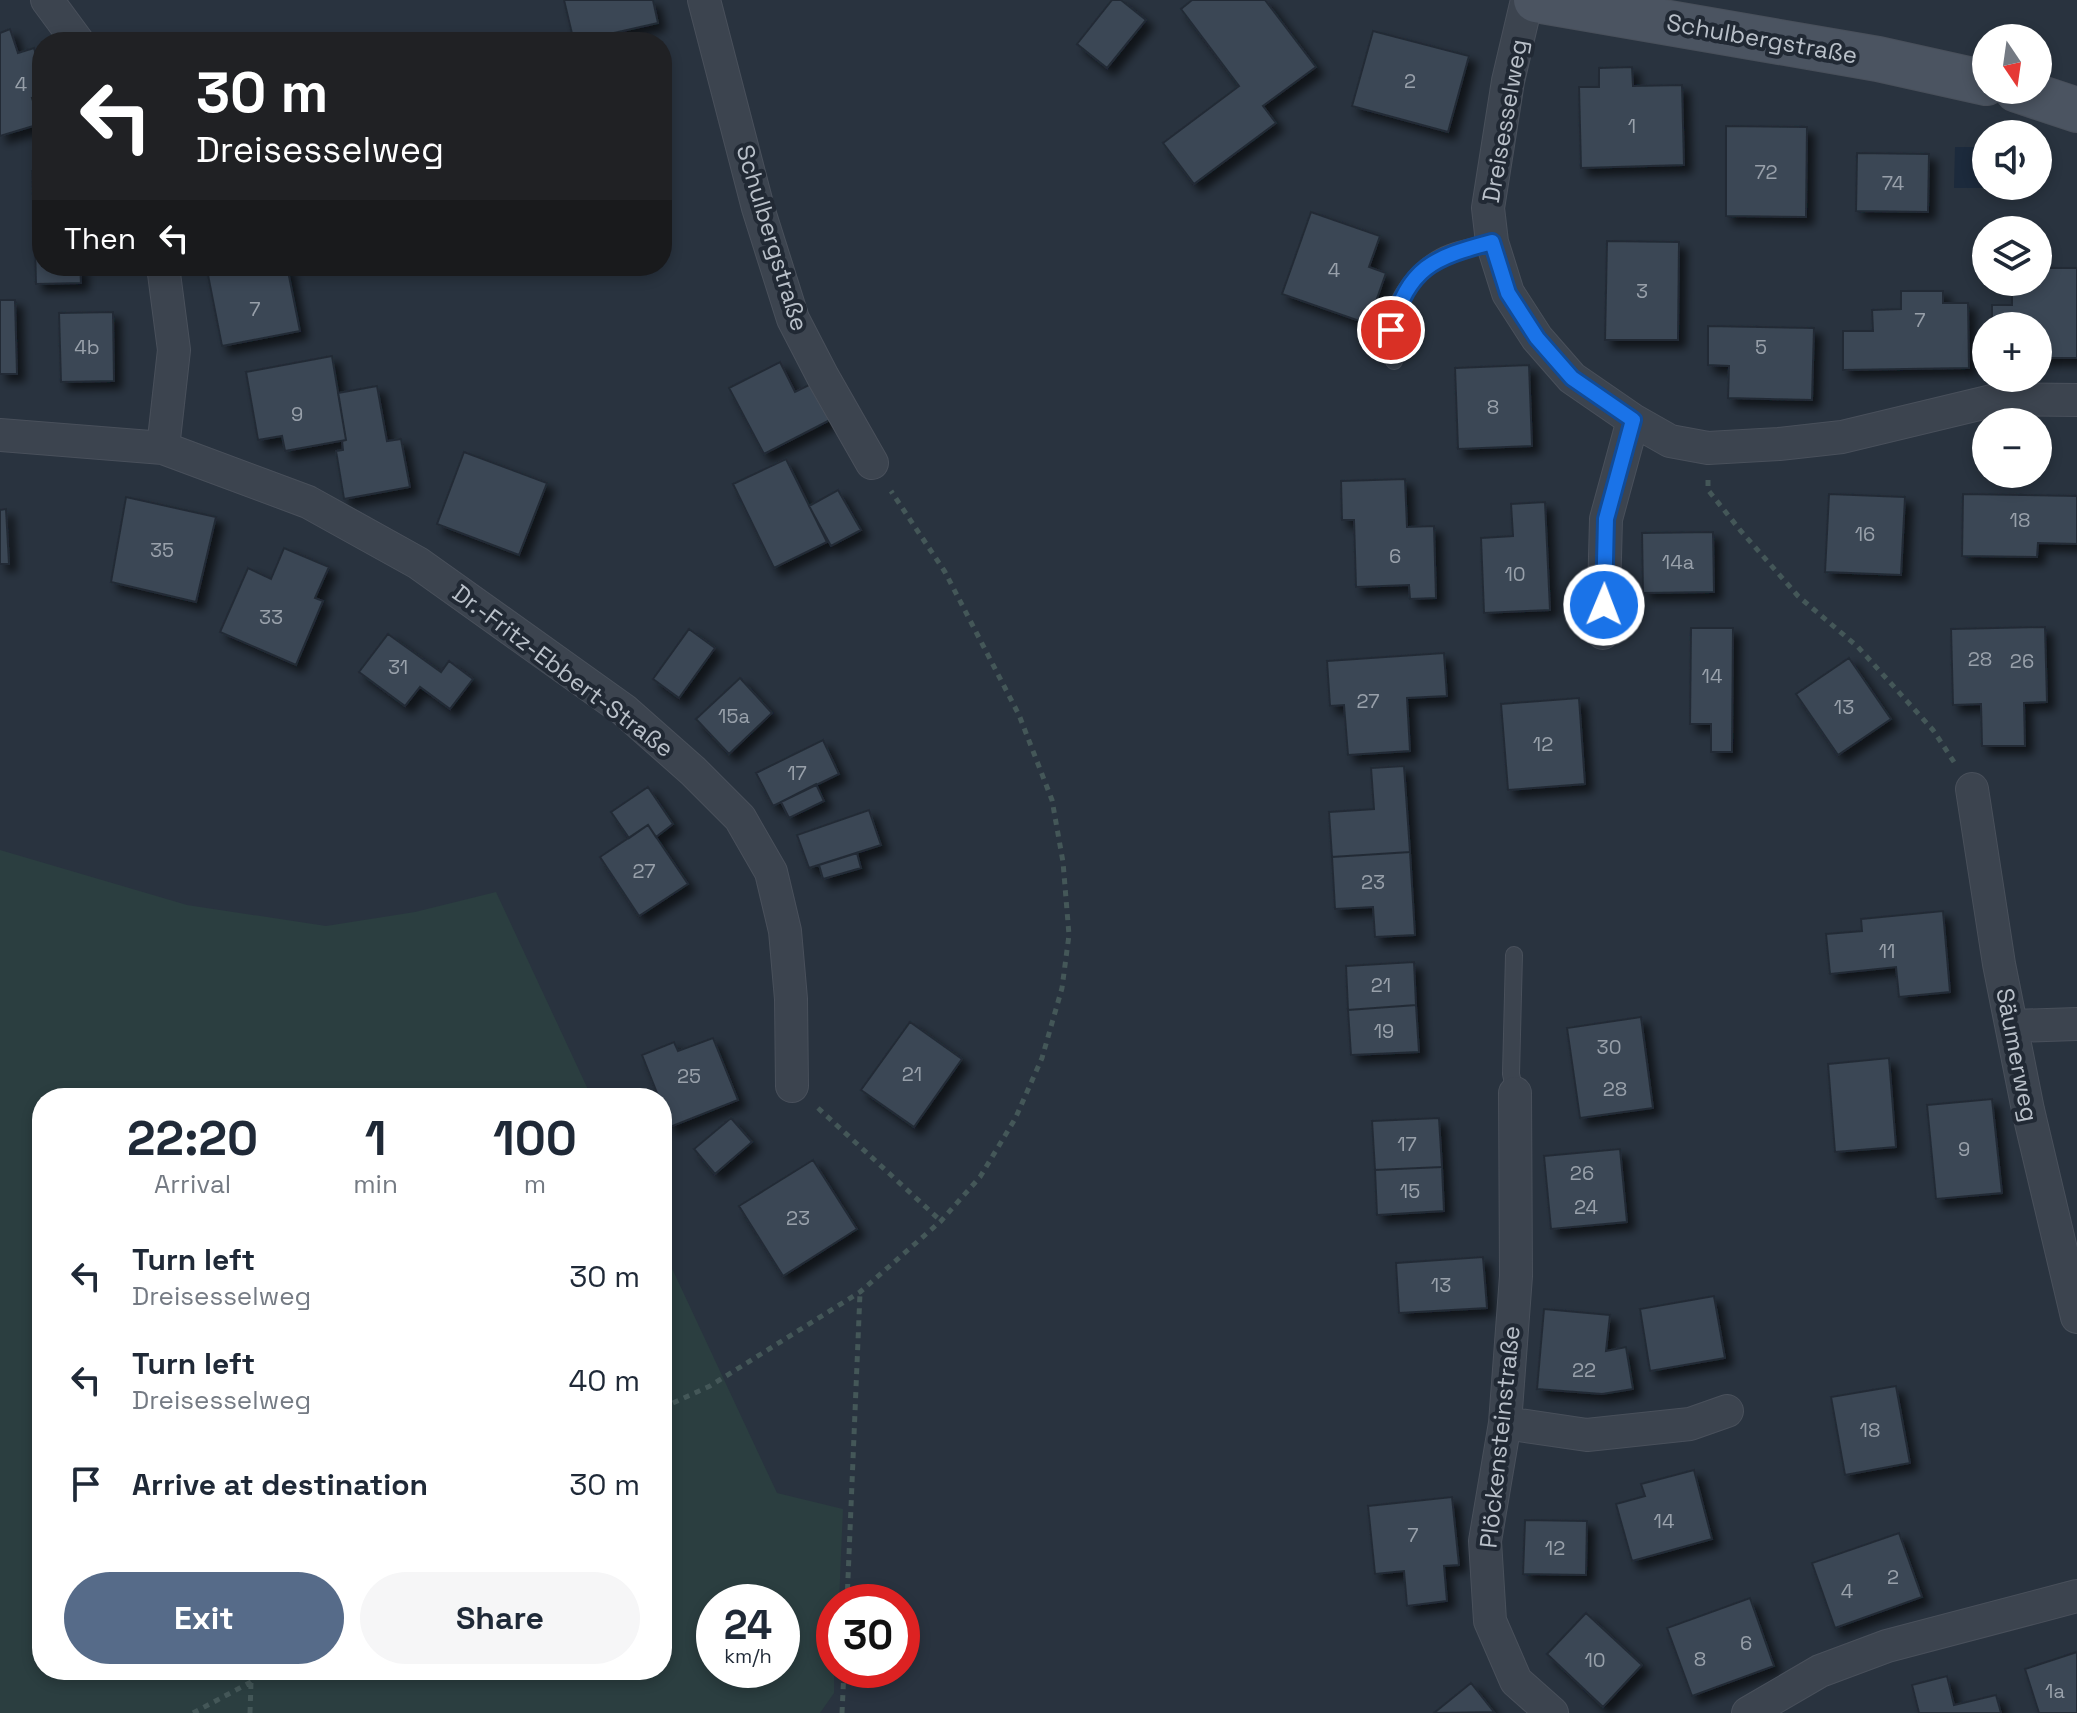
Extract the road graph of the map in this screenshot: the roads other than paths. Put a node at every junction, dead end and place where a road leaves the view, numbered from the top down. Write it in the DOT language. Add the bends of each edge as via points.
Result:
graph roads {
  1 [pos="47,0"];
  2 [pos="704,0"];
  3 [pos="1527,0"];
  4 [pos="1536,0"];
  5 [pos="71,32"];
  6 [pos="1972,80"];
  7 [pos="2052,102"];
  8 [pos="2077,110"];
  9 [pos="1492,242"];
  10 [pos="164,276"];
  11 [pos="1394,361"];
  12 [pos="2077,400"];
  13 [pos="1633,420"];
  14 [pos="0,435"];
  15 [pos="163,448"];
  16 [pos="872,463"];
  17 [pos="1603,633"];
  18 [pos="1972,789"];
  19 [pos="1514,955"];
  20 [pos="2077,1024"];
  21 [pos="2012,1026"];
  22 [pos="792,1086"];
  23 [pos="1515,1093"];
  24 [pos="2077,1317"];
  25 [pos="1727,1411"];
  26 [pos="1505,1423"];
  27 [pos="2077,1596"];
  28 [pos="1552,1713"];
  29 [pos="1748,1713"];
  1 -- 5 [label="street"];
  2 -- 16 [label="street, Schulbergstraße" via="793,319"];
  3 -- 9 [label="street, Dreisesselweg" via="1488,208"];
  4 -- 6 [label="street, Schulbergstraße"];
  7 -- 8 [label="street"];
  9 -- 11 [label="lane" via="1448,254 1410,284 1391,330"];
  9 -- 13 [label="street, Dreisesselweg" via="1508,293 1537,338 1572,378"];
  10 -- 15 [label="street" via="174,350"];
  12 -- 13 [label="street, Dreisesselweg" via="2000,399 1842,437 1708,448 1670,441"];
  13 -- 17 [label="street" via="1606,519"];
  14 -- 15 [label="street, Dr.-Fritz-Ebbert-Straße"];
  15 -- 22 [label="street, Dr.-Fritz-Ebbert-Straße" via="308,502 418,563 624,710 740,818 771,872 785,931"];
  18 -- 21 [label="street, Säumerweg"];
  19 -- 23 [label="lane"];
  20 -- 21 [label="street"];
  21 -- 24 [label="street, Säumerweg"];
  23 -- 26 [label="street, Plöckensteinstraße" via="1516,1276"];
  25 -- 26 [label="street" via="1690,1424 1587,1435"];
  26 -- 28 [label="street, Plöckensteinstraße" via="1485,1541 1490,1621 1516,1681"];
  27 -- 29 [label="street" via="1887,1646 1820,1671"];
}
